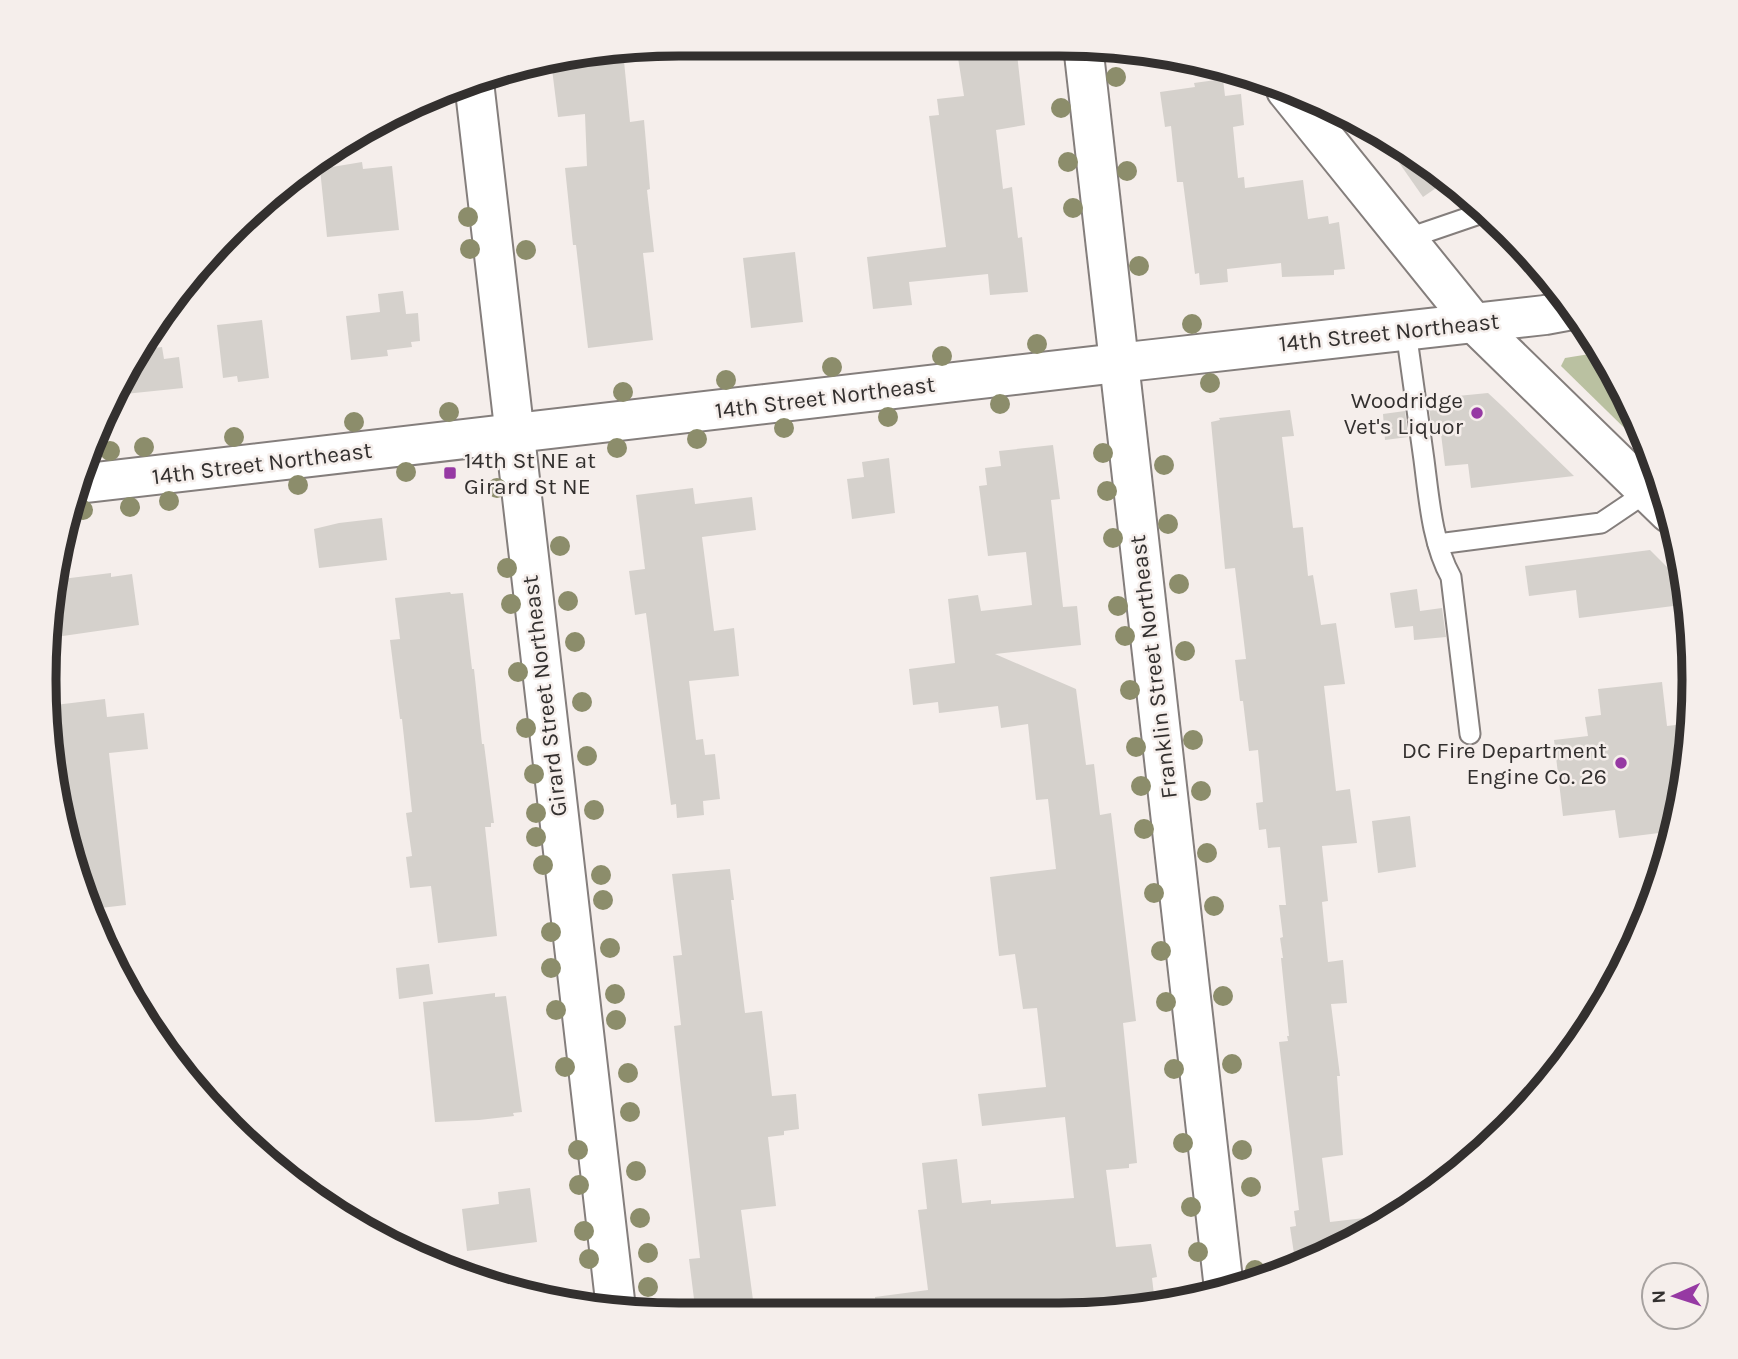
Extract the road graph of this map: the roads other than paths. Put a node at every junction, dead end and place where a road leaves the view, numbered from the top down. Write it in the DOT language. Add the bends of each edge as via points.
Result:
graph roads {
  1 [pos="1084,57"];
  2 [pos="475,90"];
  3 [pos="1296,103"];
  4 [pos="1475,216"];
  5 [pos="1406,239"];
  6 [pos="1562,312"];
  7 [pos="1474,323"];
  8 [pos="1406,331"];
  9 [pos="1118,363"];
  10 [pos="514,434"];
  11 [pos="88,483"];
  12 [pos="1655,499"];
  13 [pos="1656,503"];
  14 [pos="1438,544"];
  15 [pos="1470,734"];
  16 [pos="1223,1281"];
  17 [pos="615,1300"];
  1 -- 9 [label="street, Franklin Street Northeast"];
  2 -- 10 [label="street, Girard Street Northeast"];
  3 -- 5 [label="street"];
  4 -- 5 [label="lane"];
  5 -- 7 [label="street"];
  6 -- 7 [label="street, 14th Street Northeast"];
  7 -- 8 [label="street, 14th Street Northeast"];
  7 -- 12 [label="street"];
  8 -- 9 [label="street, 14th Street Northeast"];
  8 -- 14 [label="lane"];
  9 -- 10 [label="street, 14th Street Northeast"];
  9 -- 16 [label="street, Franklin Street Northeast"];
  10 -- 11 [label="street, 14th Street Northeast"];
  10 -- 17 [label="street, Girard Street Northeast"];
  13 -- 14 [label="lane" via="1601,523"];
  14 -- 15 [label="lane" via="1451,577"];
}
